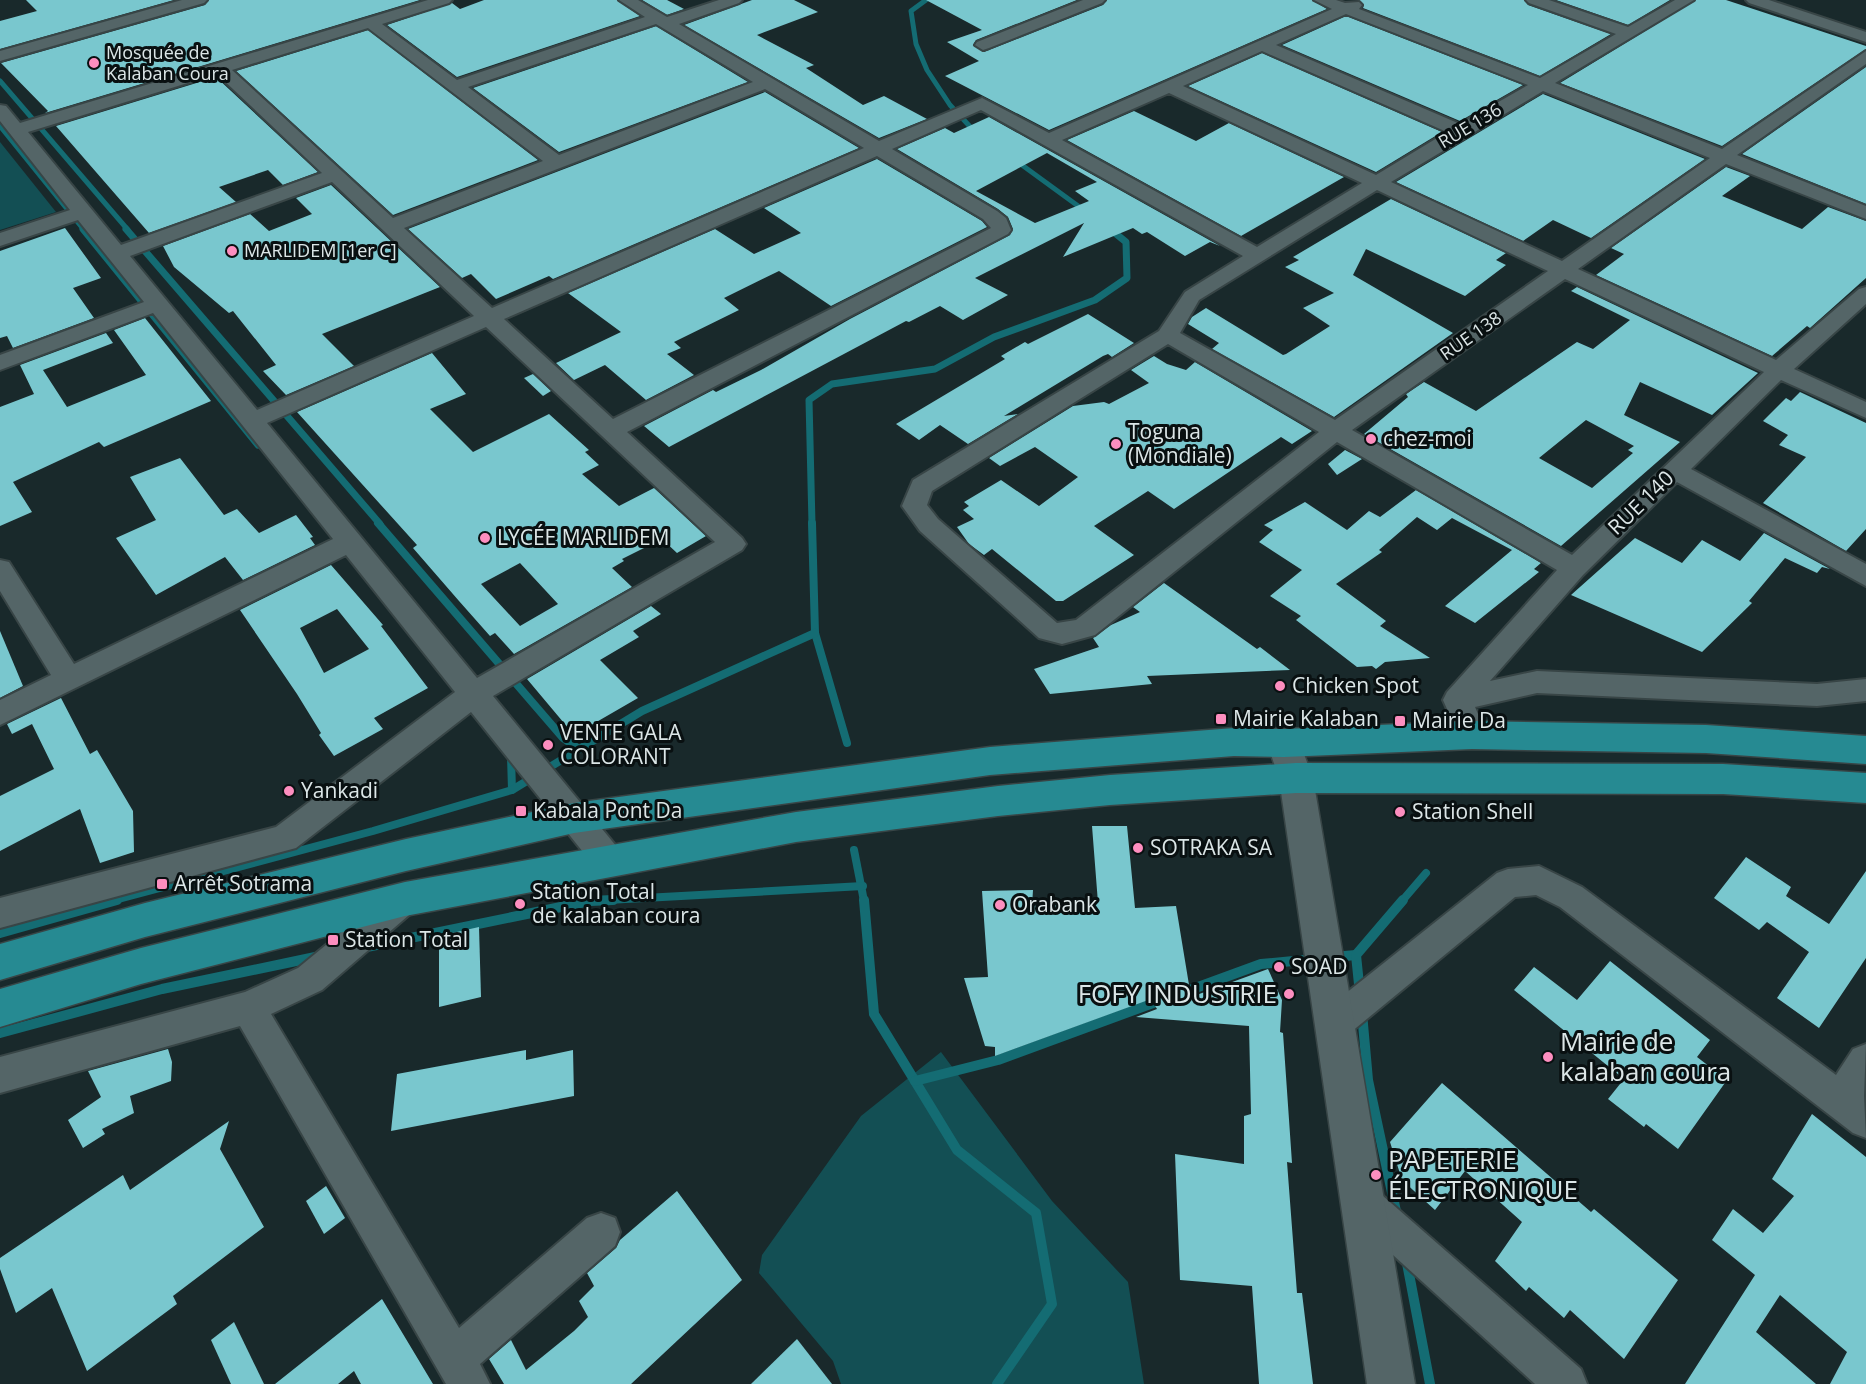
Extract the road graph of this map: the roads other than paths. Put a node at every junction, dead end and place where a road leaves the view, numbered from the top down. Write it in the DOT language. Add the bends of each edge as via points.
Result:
graph roads {
  1 [pos="199,0"];
  2 [pos="444,0"];
  3 [pos="627,0"];
  4 [pos="734,0"];
  5 [pos="1097,0"];
  6 [pos="1322,0"];
  7 [pos="1364,0"];
  8 [pos="1534,0"];
  9 [pos="1686,0"];
  10 [pos="1754,0"];
  11 [pos="412,4"];
  12 [pos="1345,9"];
  13 [pos="661,20"];
  14 [pos="370,22"];
  15 [pos="1629,33"];
  16 [pos="1866,37"];
  17 [pos="983,45"];
  18 [pos="1263,46"];
  19 [pos="0,56"];
  20 [pos="1866,56"];
  21 [pos="220,68"];
  22 [pos="765,83"];
  23 [pos="1541,84"];
  24 [pos="454,86"];
  25 [pos="1172,87"];
  26 [pos="0,110"];
  27 [pos="16,130"];
  28 [pos="1461,131"];
  29 [pos="1049,139"];
  30 [pos="879,149"];
  31 [pos="1721,157"];
  32 [pos="556,162"];
  33 [pos="335,175"];
  34 [pos="1378,181"];
  35 [pos="82,212"];
  36 [pos="1866,213"];
  37 [pos="390,226"];
  38 [pos="0,240"];
  39 [pos="116,254"];
  40 [pos="1256,255"];
  41 [pos="1565,269"];
  42 [pos="1866,293"];
  43 [pos="158,304"];
  44 [pos="490,318"];
  45 [pos="1168,335"];
  46 [pos="0,363"];
  47 [pos="1779,370"];
  48 [pos="1866,411"];
  49 [pos="252,421"];
  50 [pos="611,430"];
  51 [pos="1336,430"];
  52 [pos="1674,470"];
  53 [pos="350,542"];
  54 [pos="1574,568"];
  55 [pos="0,569"];
  56 [pos="1866,576"];
  57 [pos="68,680"];
  58 [pos="1866,690"];
  59 [pos="473,694"];
  60 [pos="1457,700"];
  61 [pos="0,713"];
  62 [pos="1472,735"];
  63 [pos="1866,750"];
  64 [pos="1290,761"];
  65 [pos="1866,788"];
  66 [pos="574,818"];
  67 [pos="609,862"];
  68 [pos="405,899"];
  69 [pos="0,913"];
  70 [pos="0,962"];
  71 [pos="248,1007"];
  72 [pos="0,1008"];
  73 [pos="1333,1025"];
  74 [pos="1866,1061"];
  75 [pos="0,1075"];
  76 [pos="1853,1110"];
  77 [pos="1362,1202"];
  78 [pos="601,1232"];
  79 [pos="462,1371"];
  80 [pos="1391,1384"];
  81 [pos="1566,1384"];
  1 -- 19 [label="street"];
  2 -- 11 [label="street"];
  3 -- 13 [label="street"];
  4 -- 13 [label="street"];
  5 -- 17 [label="street"];
  6 -- 12 [label="street"];
  7 -- 12 [label="street"];
  8 -- 15 [label="street"];
  9 -- 15 [label="street, RUE 136"];
  10 -- 16 [label="street"];
  11 -- 14 [label="street"];
  12 -- 18 [label="street"];
  12 -- 23 [label="street"];
  13 -- 22 [label="street"];
  13 -- 24 [label="street"];
  14 -- 21 [label="street"];
  14 -- 24 [label="street"];
  15 -- 23 [label="street, RUE 136"];
  18 -- 25 [label="street"];
  18 -- 28 [label="street"];
  20 -- 31 [label="street, RUE 138"];
  21 -- 27 [label="street"];
  21 -- 33 [label="street"];
  22 -- 30 [label="street"];
  22 -- 32 [label="street"];
  23 -- 28 [label="street, RUE 136"];
  23 -- 31 [label="street"];
  24 -- 32 [label="street"];
  25 -- 29 [label="street"];
  25 -- 34 [label="street"];
  26 -- 27 [label="street"];
  27 -- 35 [label="street"];
  28 -- 34 [label="street, RUE 136"];
  29 -- 30 [label="street" via="982,103"];
  29 -- 40 [label="street"];
  30 -- 44 [label="street"];
  30 -- 50 [label="street" via="990,215 999,222 1000,230"];
  31 -- 36 [label="street"];
  31 -- 41 [label="street, RUE 138"];
  32 -- 37 [label="street"];
  33 -- 37 [label="street"];
  33 -- 39 [label="street"];
  34 -- 40 [label="street, RUE 136"];
  34 -- 41 [label="street"];
  35 -- 38 [label="street"];
  35 -- 39 [label="street"];
  37 -- 44 [label="street"];
  39 -- 43 [label="street"];
  40 -- 45 [label="street, RUE 136" via="1192,296"];
  41 -- 47 [label="street"];
  41 -- 51 [label="street, RUE 138"];
  42 -- 47 [label="street, RUE 140"];
  43 -- 46 [label="street"];
  43 -- 49 [label="street"];
  44 -- 49 [label="street"];
  44 -- 50 [label="street"];
  45 -- 51 [label="street"];
  45 -- 51 [label="street, RUE 138" via="960,461 922,486 916,496 914,506 929,525 1049,632 1073,633 1084,628"];
  47 -- 48 [label="street"];
  47 -- 52 [label="street, RUE 140"];
  49 -- 53 [label="street"];
  50 -- 59 [label="street" via="733,544"];
  51 -- 54 [label="street"];
  52 -- 54 [label="street, RUE 140"];
  52 -- 56 [label="street"];
  53 -- 57 [label="street"];
  53 -- 59 [label="street"];
  54 -- 60 [label="street, RUE 140"];
  55 -- 57 [label="street"];
  57 -- 61 [label="street"];
  58 -- 60 [label="street" via="1817,695 1537,682"];
  59 -- 66 [label="street"];
  59 -- 69 [label="street" via="285,838"];
  60 -- 62 [label="street"];
  62 -- 63 [label="highway" via="1706,739"];
  62 -- 64 [label="highway"];
  64 -- 65 [label="highway"];
  64 -- 66 [label="highway" via="1234,742 990,761"];
  64 -- 67 [label="highway" via="1110,790 796,827"];
  64 -- 73 [label="street"];
  66 -- 67 [label="street"];
  66 -- 70 [label="highway" via="156,917"];
  67 -- 68 [label="highway"];
  68 -- 71 [label="street" via="309,979"];
  68 -- 72 [label="highway" via="141,966"];
  71 -- 75 [label="street"];
  71 -- 79 [label="street"];
  73 -- 76 [label="street" via="1508,883 1539,880 1571,897"];
  73 -- 77 [label="street"];
  74 -- 76 [label="street"];
  77 -- 80 [label="street"];
  77 -- 81 [label="street"];
  78 -- 79 [label="street"];
}
